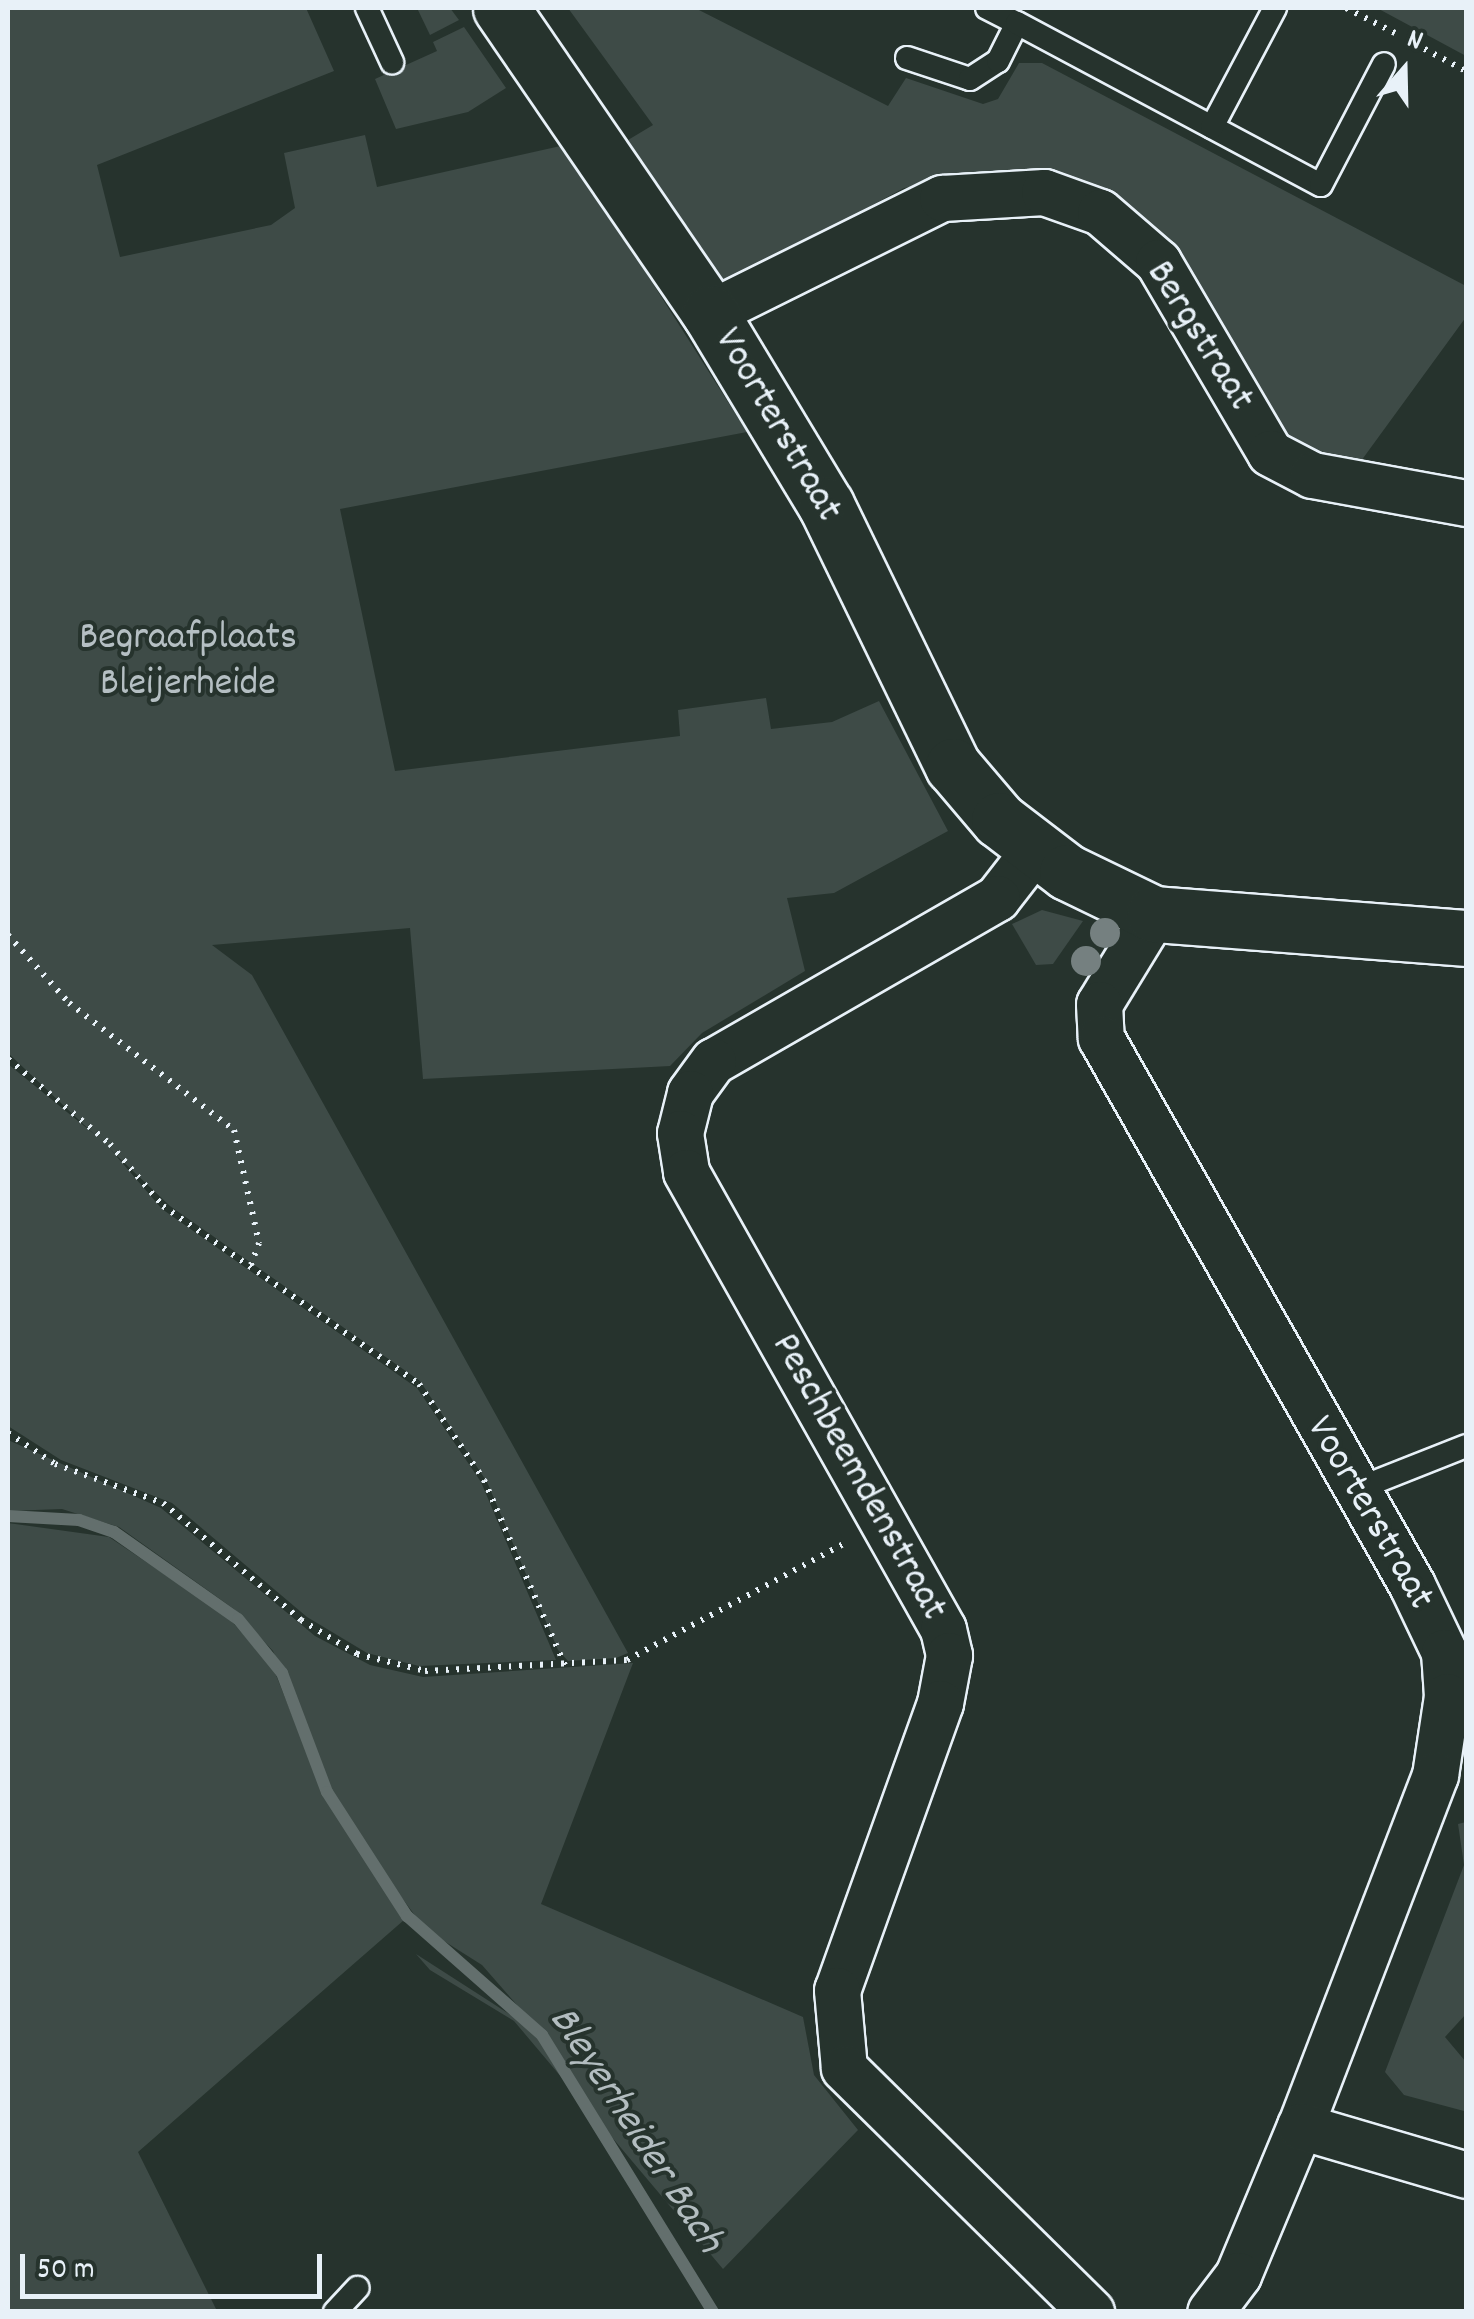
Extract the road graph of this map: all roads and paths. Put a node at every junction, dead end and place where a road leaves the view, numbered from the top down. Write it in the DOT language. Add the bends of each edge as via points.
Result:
graph roads {
  1 [pos="367,8"];
  2 [pos="501,8"];
  3 [pos="987,8"];
  4 [pos="1274,8"];
  5 [pos="1017,24"];
  6 [pos="906,58"];
  7 [pos="392,62"];
  8 [pos="1384,64"];
  9 [pos="1212,126"];
  10 [pos="710,313"];
  11 [pos="1466,503"];
  12 [pos="1035,849"];
  13 [pos="1154,914"];
  14 [pos="8,936"];
  15 [pos="1466,938"];
  16 [pos="8,1059"];
  17 [pos="251,1265"];
  18 [pos="8,1433"];
  19 [pos="1466,1446"];
  20 [pos="1355,1490"];
  21 [pos="883,1522"];
  22 [pos="565,1666"];
  23 [pos="1300,2126"];
  24 [pos="1466,2175"];
  25 [pos="357,2288"];
  26 [pos="335,2312"];
  27 [pos="1091,2312"];
  28 [pos="1210,2312"];
  1 -- 7 [label="lane"];
  2 -- 10 [label="street, Voorterstraat"];
  3 -- 5 [label="lane"];
  4 -- 9 [label="lane"];
  5 -- 6 [label="lane" via="998,61 970,79"];
  5 -- 9 [label="lane"];
  8 -- 9 [label="lane" via="1321,185"];
  10 -- 11 [label="street, Bergstraat" via="942,198 1044,192 1100,212 1158,262 1270,453 1312,475"];
  10 -- 12 [label="street, Voorterstraat" via="826,505 952,766"];
  12 -- 13 [label="street, Voorterstraat"];
  12 -- 21 [label="street, Peschbeemdenstraat" via="997,898 713,1061 683,1110 686,1172"];
  13 -- 15 [label="street"];
  13 -- 20 [label="street, Voorterstraat" via="1099,1004 1096,1025"];
  14 -- 17 [label="path" via="69,1003 234,1130 259,1243"];
  16 -- 17 [label="path" via="110,1144 163,1206"];
  17 -- 22 [label="path" via="430,1398 484,1480"];
  18 -- 22 [label="path" via="55,1464 163,1503 302,1620 357,1654 425,1670"];
  19 -- 20 [label="lane"];
  20 -- 23 [label="street, Voorterstraat" via="1444,1652 1444,1741"];
  21 -- 22 [label="path" via="627,1660"];
  21 -- 27 [label="street, Peschbeemdenstraat" via="943,1629 946,1680 836,1990 834,2042 866,2096"];
  23 -- 24 [label="street"];
  23 -- 28 [label="street, Voorterstraat" via="1238,2275"];
  25 -- 26 [label="lane"];
}
